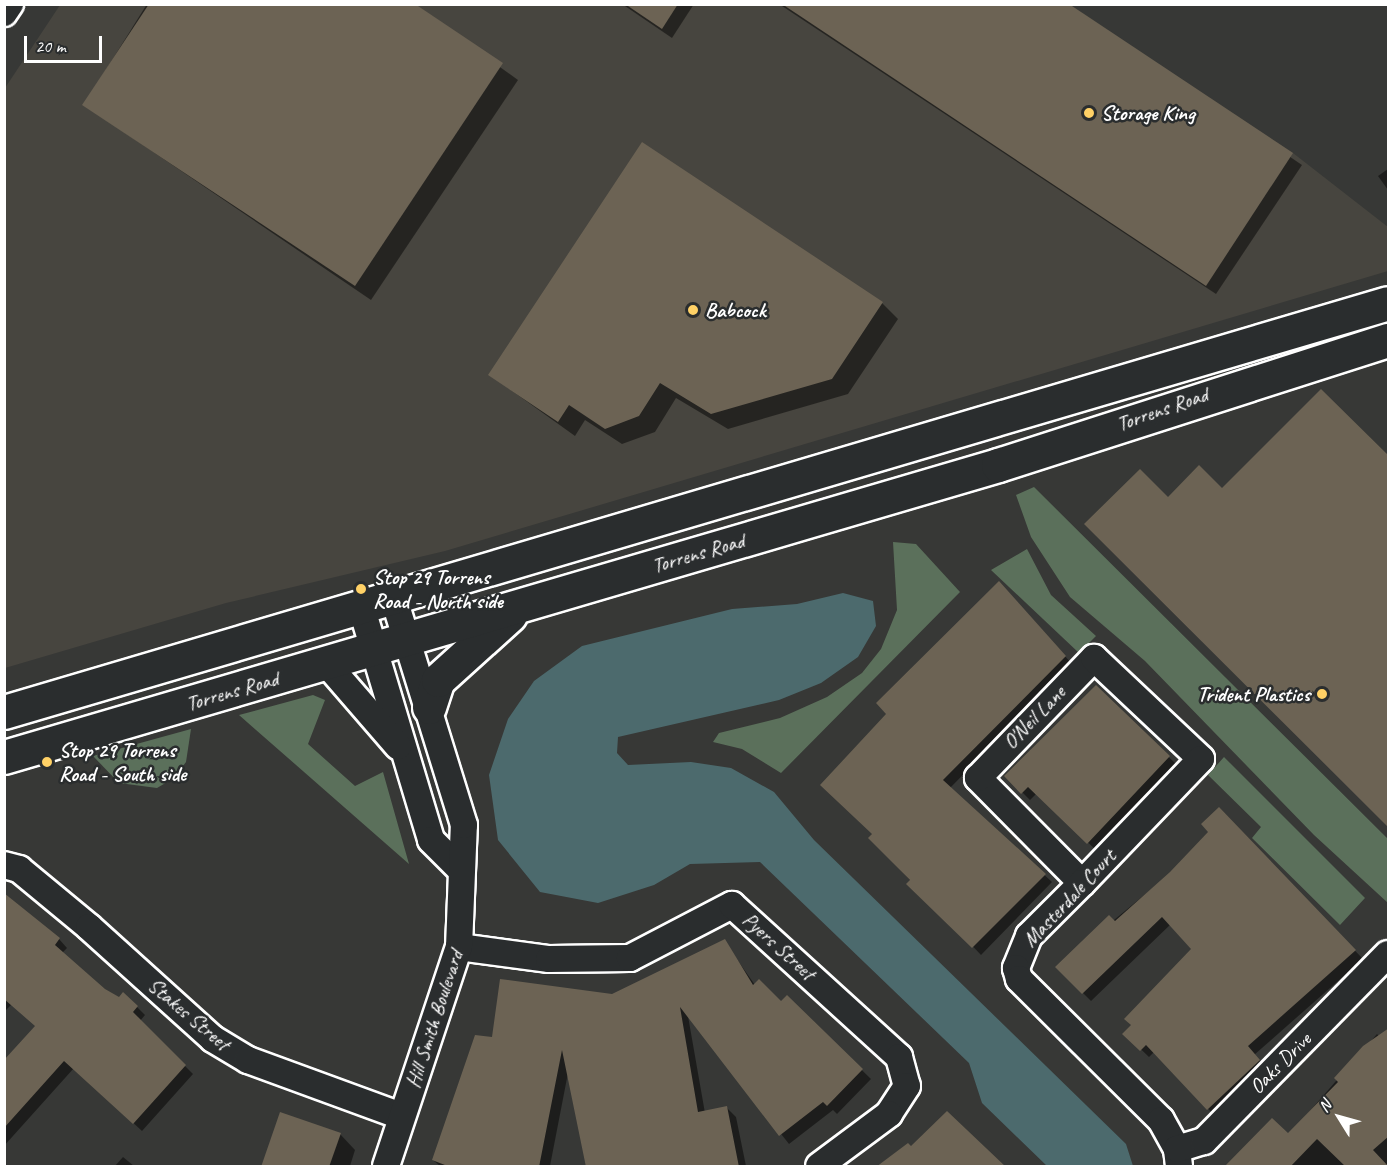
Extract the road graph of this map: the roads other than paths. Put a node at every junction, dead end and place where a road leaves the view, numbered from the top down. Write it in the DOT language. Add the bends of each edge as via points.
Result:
graph roads {
  1 [pos="10,4"];
  2 [pos="4,13"];
  3 [pos="1389,303"];
  4 [pos="1389,340"];
  5 [pos="393,596"];
  6 [pos="524,604"];
  7 [pos="361,606"];
  8 [pos="407,639"];
  9 [pos="372,650"];
  10 [pos="326,663"];
  11 [pos="429,707"];
  12 [pos="4,712"];
  13 [pos="404,753"];
  14 [pos="4,757"];
  15 [pos="1202,759"];
  16 [pos="4,865"];
  17 [pos="459,868"];
  18 [pos="1082,883"];
  19 [pos="459,947"];
  20 [pos="1389,954"];
  21 [pos="401,1116"];
  22 [pos="1178,1158"];
  23 [pos="386,1167"];
  24 [pos="819,1167"];
  1 -- 2 [label="street"];
  3 -- 5 [label="main road, Torrens Road"];
  4 -- 6 [label="main road, Torrens Road" via="998,465"];
  5 -- 7 [label="main road, Torrens Road"];
  5 -- 8 [label="street, Hill Smith Boulevard"];
  6 -- 8 [label="main road, Torrens Road"];
  6 -- 11 [label="main road" via="462,654 438,680"];
  7 -- 9 [label="street"];
  7 -- 12 [label="main road, Torrens Road"];
  8 -- 9 [label="main road, Torrens Road"];
  8 -- 11 [label="street, Hill Smith Boulevard"];
  9 -- 10 [label="main road, Torrens Road"];
  9 -- 13 [label="street"];
  10 -- 13 [label="street"];
  10 -- 14 [label="main road, Torrens Road"];
  11 -- 17 [label="street, Hill Smith Boulevard" via="464,825"];
  13 -- 17 [label="street" via="431,840"];
  15 -- 18 [label="street, Masterdale Court"];
  15 -- 18 [label="street, O'Neil Lane" via="1094,658 980,773 980,783"];
  16 -- 21 [label="street, Stakes Street" via="19,869 73,913 213,1039 248,1060"];
  17 -- 19 [label="street, Hill Smith Boulevard"];
  18 -- 22 [label="street, Masterdale Court" via="1021,947 1019,979 1161,1120"];
  19 -- 21 [label="street, Hill Smith Boulevard"];
  19 -- 24 [label="street, Pyers Street" via="549,959 630,958 732,905 899,1057 907,1086 889,1114"];
  20 -- 22 [label="street, Oaks Drive" via="1204,1141"];
  21 -- 23 [label="street, Hill Smith Boulevard"];
}
